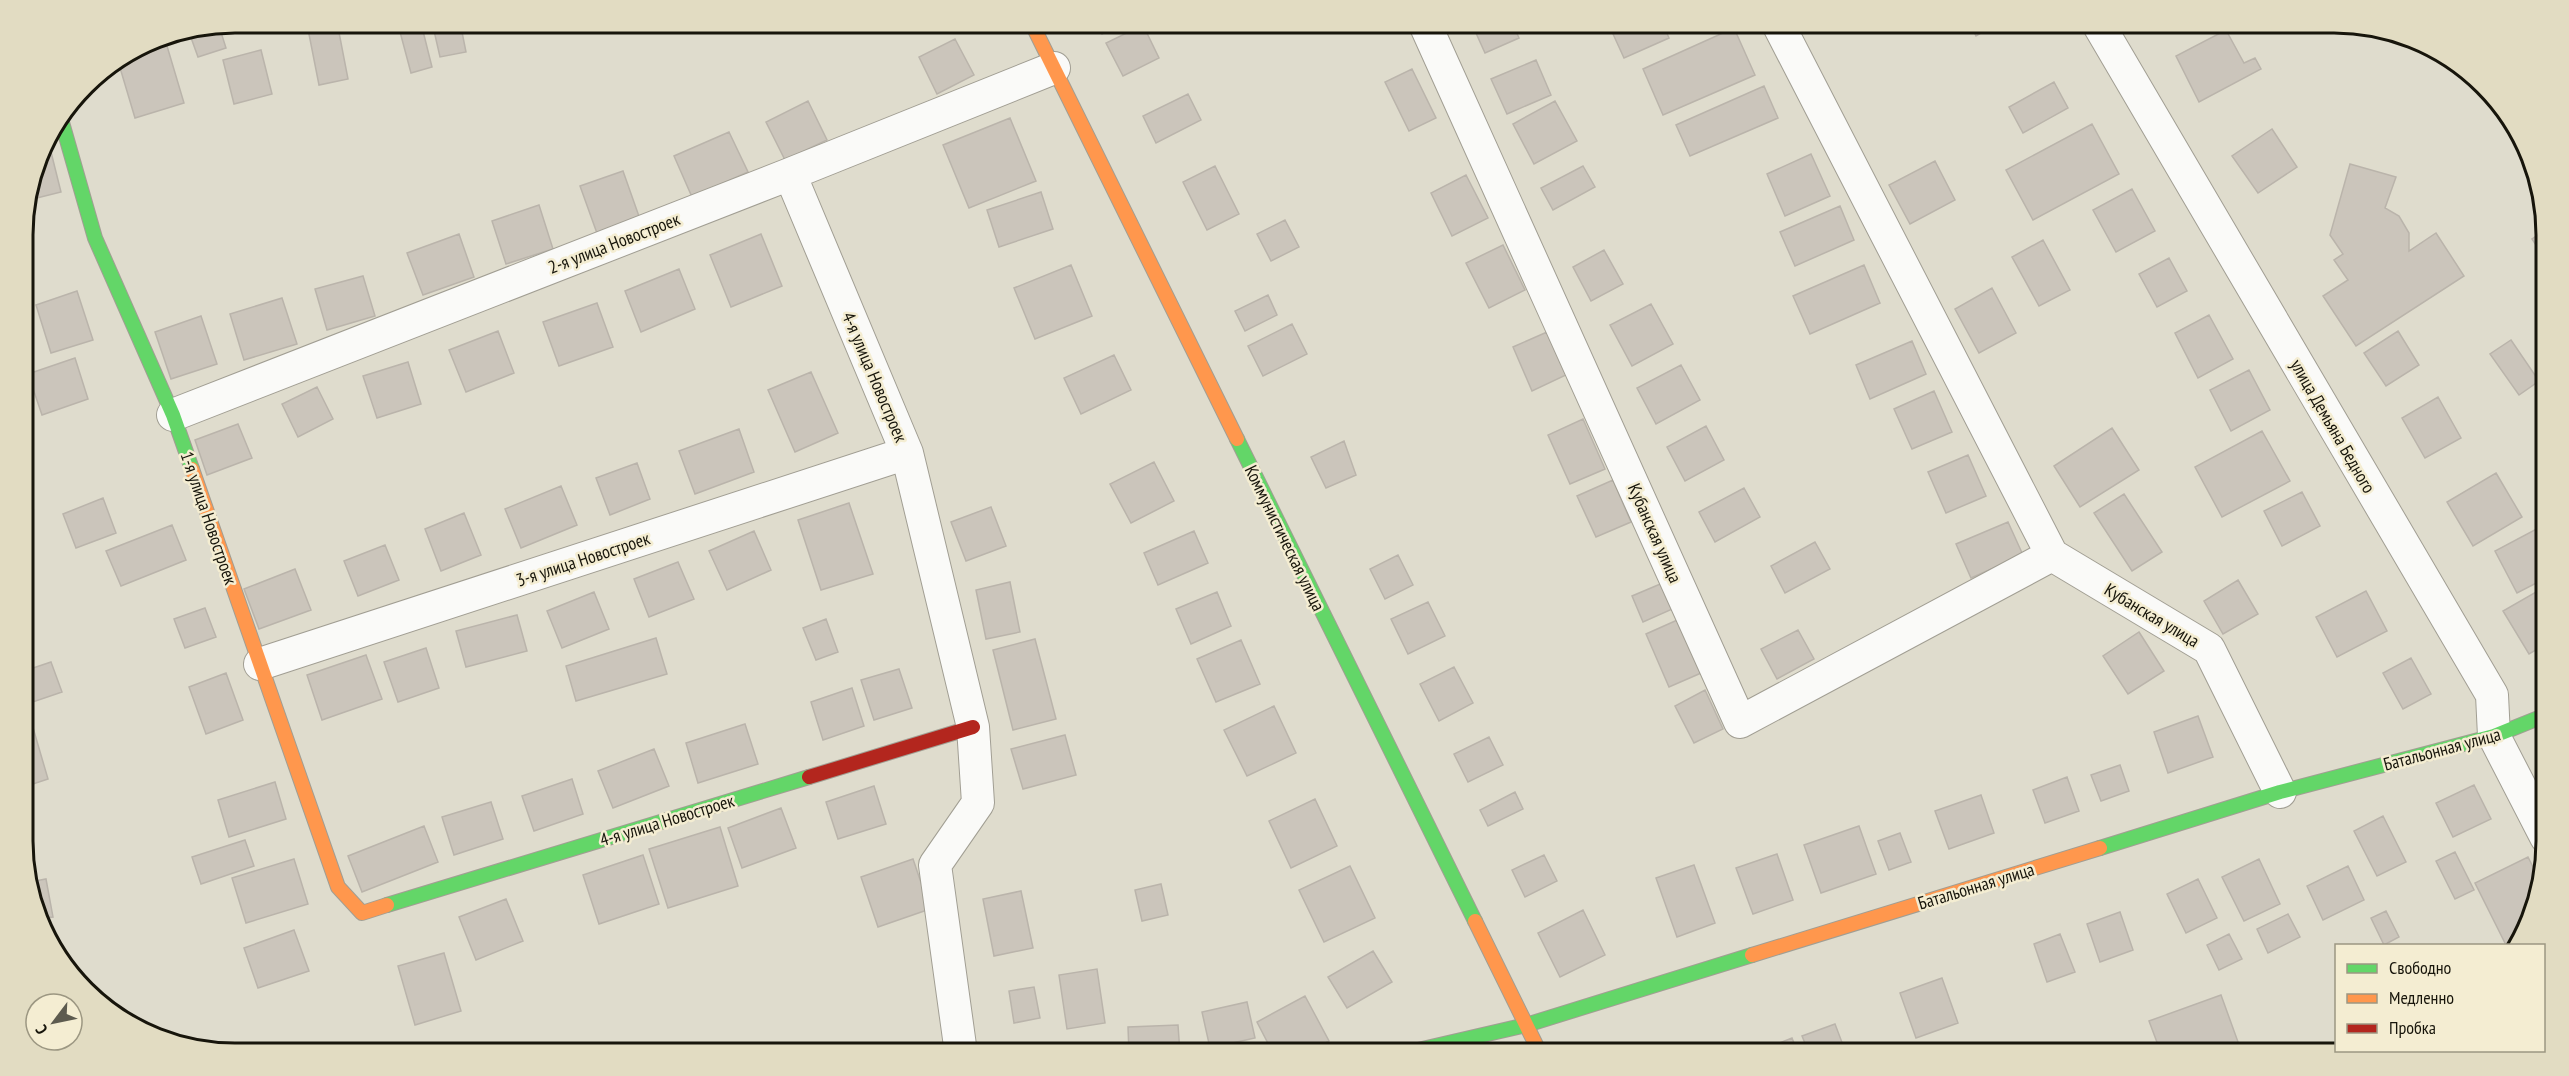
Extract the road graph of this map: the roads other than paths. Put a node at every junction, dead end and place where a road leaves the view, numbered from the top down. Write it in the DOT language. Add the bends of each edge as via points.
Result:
graph roads {
  1 [pos="1036,33"];
  2 [pos="1429,33"];
  3 [pos="1783,33"];
  4 [pos="2103,33"];
  5 [pos="1053,68"];
  6 [pos="64,129"];
  7 [pos="790,174"];
  8 [pos="173,415"];
  9 [pos="907,453"];
  10 [pos="2052,555"];
  11 [pos="260,664"];
  12 [pos="2536,719"];
  13 [pos="973,727"];
  14 [pos="2494,736"];
  15 [pos="2280,792"];
  16 [pos="2536,816"];
  17 [pos="362,913"];
  18 [pos="1526,1025"];
  19 [pos="960,1043"];
  20 [pos="1453,1043"];
  21 [pos="1535,1043"];
  1 -- 5 [label="street, Коммунистическая улица"];
  2 -- 10 [label="street, Кубанская улица" via="1740,722"];
  3 -- 10 [label="street"];
  4 -- 14 [label="street, улица Демьяна Бедного" via="2492,695"];
  5 -- 7 [label="street, 2-я улица Новостроек"];
  5 -- 18 [label="street, Коммунистическая улица"];
  6 -- 8 [label="street, 1-я улица Новостроек" via="94,238"];
  7 -- 8 [label="street, 2-я улица Новостроек"];
  7 -- 9 [label="street, 4-я улица Новостроек"];
  8 -- 11 [label="street, 1-я улица Новостроек"];
  9 -- 11 [label="street, 3-я улица Новостроек"];
  9 -- 13 [label="street, 4-я улица Новостроек"];
  10 -- 15 [label="street, Кубанская улица" via="2209,649"];
  11 -- 17 [label="street, 1-я улица Новостроек" via="338,887"];
  12 -- 14 [label="street, Батальонная улица"];
  13 -- 17 [label="street, 4-я улица Новостроек"];
  13 -- 19 [label="street, 4-я улица Новостроек" via="978,803 935,866"];
  14 -- 15 [label="street, Батальонная улица"];
  14 -- 16 [label="street, улица Демьяна Бедного"];
  15 -- 18 [label="street, Батальонная улица"];
  18 -- 20 [label="street, Батальонная улица"];
  18 -- 21 [label="street, Коммунистическая улица"];
}
